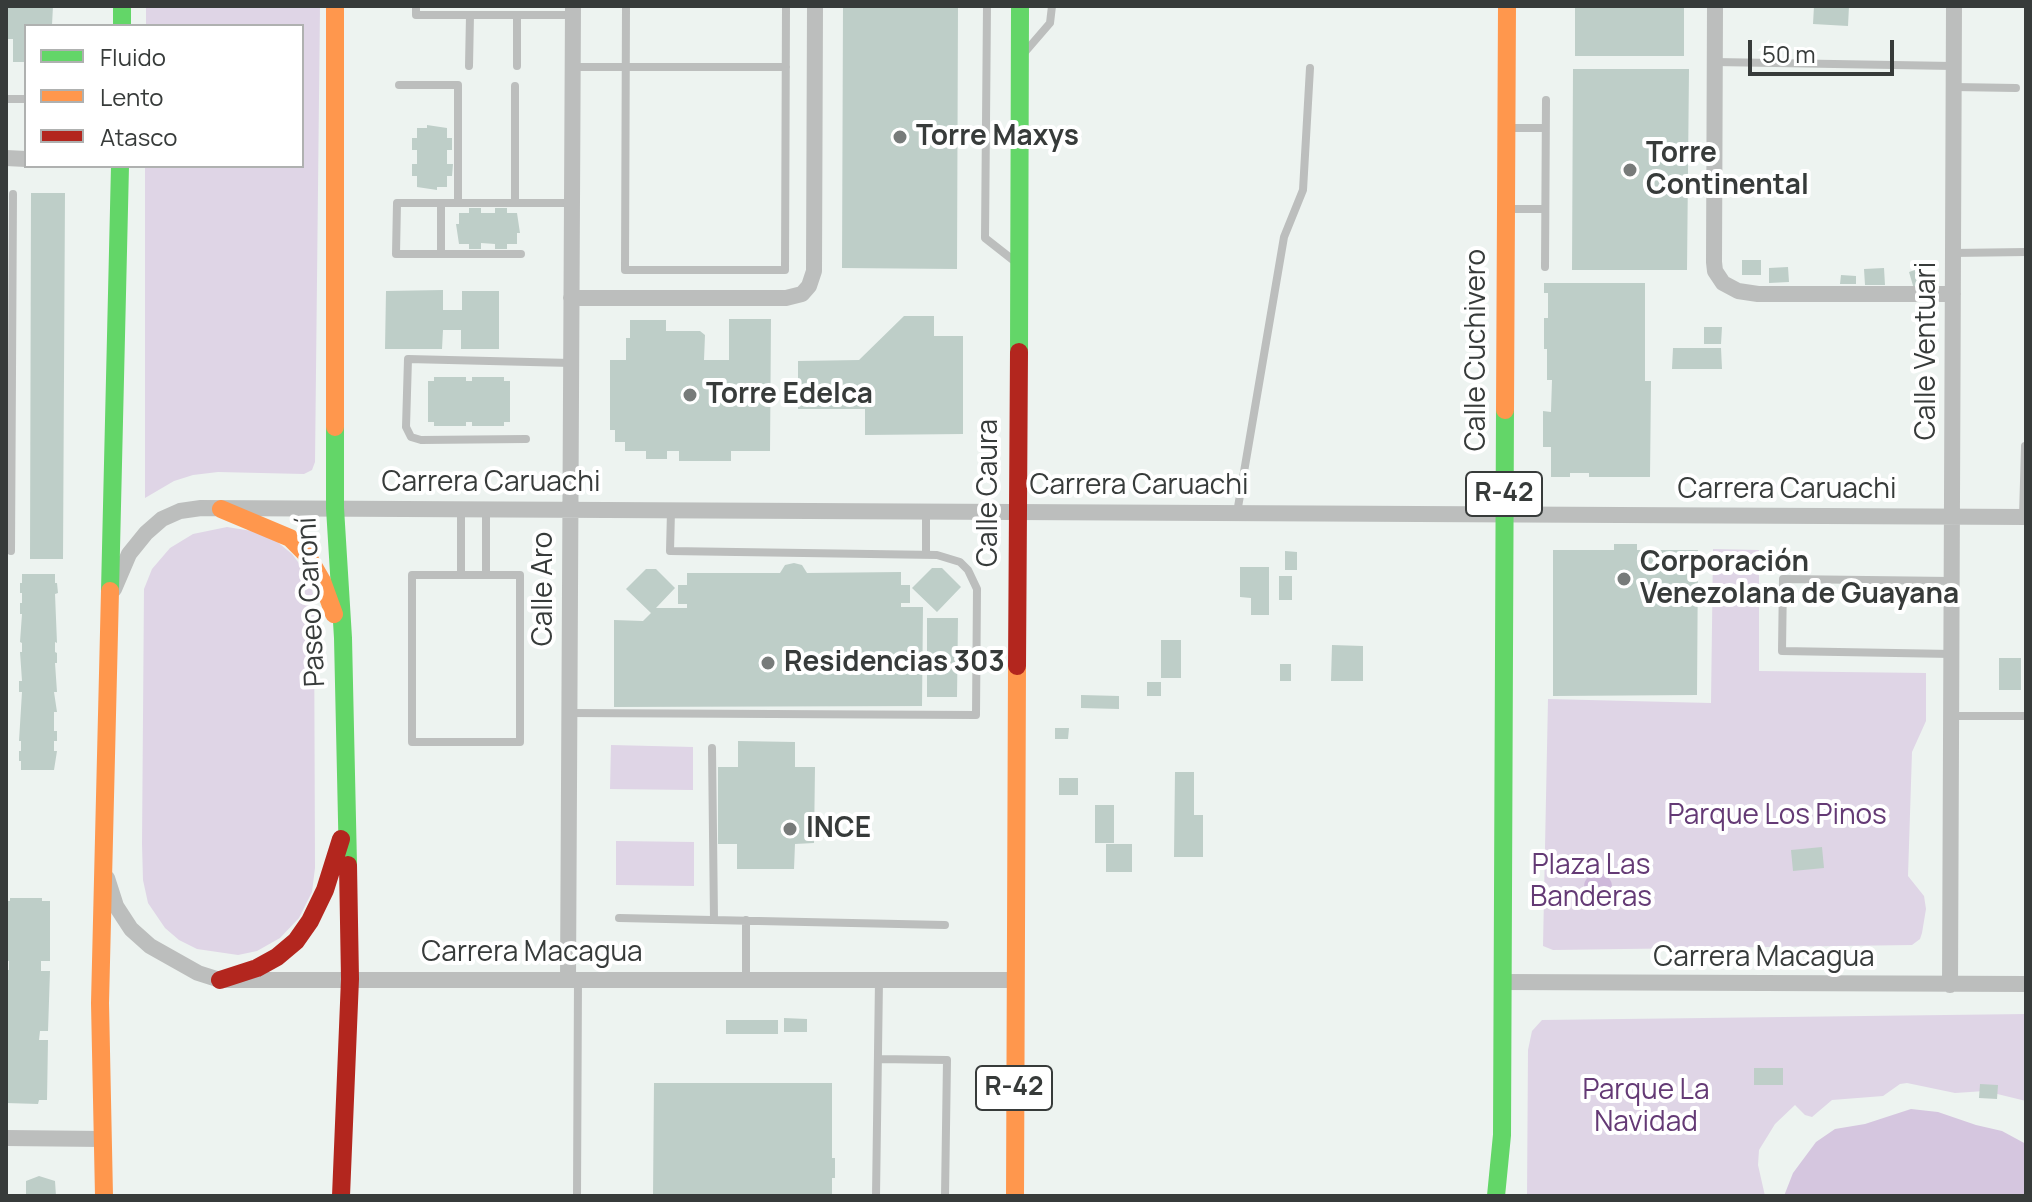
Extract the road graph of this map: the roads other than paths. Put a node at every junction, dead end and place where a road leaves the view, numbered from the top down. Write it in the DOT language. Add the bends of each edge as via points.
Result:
graph roads {
  1 [pos="335,6"];
  2 [pos="416,6"];
  3 [pos="626,6"];
  4 [pos="786,6"];
  5 [pos="815,6"];
  6 [pos="987,6"];
  7 [pos="1020,6"];
  8 [pos="1052,6"];
  9 [pos="1507,6"];
  10 [pos="1715,6"];
  11 [pos="1954,6"];
  12 [pos="572,11"];
  13 [pos="470,15"];
  14 [pos="517,15"];
  15 [pos="1019,58"];
  16 [pos="1715,62"];
  17 [pos="469,66"];
  18 [pos="517,66"];
  19 [pos="1954,66"];
  20 [pos="572,67"];
  21 [pos="625,67"];
  22 [pos="786,67"];
  23 [pos="1310,68"];
  24 [pos="399,85"];
  25 [pos="515,86"];
  26 [pos="1954,87"];
  27 [pos="2016,88"];
  28 [pos="1546,100"];
  29 [pos="1506,128"];
  30 [pos="1545,128"];
  31 [pos="120,168"];
  32 [pos="13,194"];
  33 [pos="441,203"];
  34 [pos="458,203"];
  35 [pos="515,203"];
  36 [pos="572,203"];
  37 [pos="1506,209"];
  38 [pos="1545,209"];
  39 [pos="2026,252"];
  40 [pos="1953,253"];
  41 [pos="441,254"];
  42 [pos="521,254"];
  43 [pos="1018,264"];
  44 [pos="1545,267"];
  45 [pos="1953,294"];
  46 [pos="571,298"];
  47 [pos="571,363"];
  48 [pos="9,394"];
  49 [pos="526,439"];
  50 [pos="2025,446"];
  51 [pos="335,508"];
  52 [pos="221,509"];
  53 [pos="461,509"];
  54 [pos="486,509"];
  55 [pos="570,510"];
  56 [pos="671,510"];
  57 [pos="926,511"];
  58 [pos="1017,512"];
  59 [pos="1237,513"];
  60 [pos="1504,514"];
  61 [pos="1952,517"];
  62 [pos="2025,517"];
  63 [pos="11,551"];
  64 [pos="926,554"];
  65 [pos="461,575"];
  66 [pos="486,575"];
  67 [pos="1952,581"];
  68 [pos="109,602"];
  69 [pos="343,638"];
  70 [pos="1952,654"];
  71 [pos="569,713"];
  72 [pos="1951,716"];
  73 [pos="2026,716"];
  74 [pos="712,748"];
  75 [pos="347,819"];
  76 [pos="104,869"];
  77 [pos="619,918"];
  78 [pos="714,920"];
  79 [pos="746,920"];
  80 [pos="945,925"];
  81 [pos="350,979"];
  82 [pos="573,979"];
  83 [pos="746,979"];
  84 [pos="220,980"];
  85 [pos="879,980"];
  86 [pos="1015,980"];
  87 [pos="1502,982"];
  88 [pos="2026,984"];
  89 [pos="1950,985"];
  90 [pos="878,1059"];
  91 [pos="6,1138"];
  92 [pos="103,1139"];
  93 [pos="104,1196"];
  94 [pos="341,1196"];
  95 [pos="577,1196"];
  96 [pos="876,1196"];
  97 [pos="945,1196"];
  98 [pos="1015,1196"];
  99 [pos="1496,1196"];
  1 -- 51 [label="street, Paseo Caroní"];
  2 -- 13 [label="lane" via="416,15"];
  3 -- 21 [label="lane"];
  4 -- 22 [label="lane"];
  5 -- 46 [label="street" via="814,271 809,286 786,298"];
  6 -- 43 [label="lane" via="985,238"];
  7 -- 15 [label="street, Calle Caura / R-42"];
  8 -- 15 [label="lane" via="1050,23"];
  9 -- 29 [label="street, Calle Cuchivero / R-42"];
  10 -- 16 [label="street"];
  11 -- 19 [label="street, Calle Ventuari"];
  12 -- 14 [label="lane"];
  12 -- 20 [label="street, Calle Aro"];
  13 -- 14 [label="lane"];
  13 -- 17 [label="lane"];
  14 -- 18 [label="lane"];
  15 -- 43 [label="street, Calle Caura / R-42"];
  16 -- 19 [label="lane"];
  16 -- 45 [label="street" via="1714,262 1723,283 1758,294"];
  19 -- 26 [label="street, Calle Ventuari"];
  20 -- 21 [label="lane"];
  20 -- 36 [label="street, Calle Aro"];
  21 -- 22 [label="lane"];
  21 -- 22 [label="lane" via="625,270 785,270"];
  23 -- 59 [label="lane" via="1303,190 1284,237"];
  24 -- 34 [label="lane" via="458,85"];
  25 -- 35 [label="lane"];
  26 -- 27 [label="lane"];
  26 -- 40 [label="street, Calle Ventuari"];
  28 -- 30 [label="lane"];
  29 -- 30 [label="lane"];
  29 -- 37 [label="street, Calle Cuchivero / R-42"];
  30 -- 38 [label="lane"];
  31 -- 68 [label="street"];
  32 -- 48 [label="lane"];
  33 -- 34 [label="lane"];
  33 -- 41 [label="lane"];
  33 -- 41 [label="lane" via="397,203 396,241 396,254"];
  34 -- 35 [label="lane"];
  35 -- 36 [label="lane"];
  36 -- 46 [label="street, Calle Aro"];
  37 -- 38 [label="lane"];
  37 -- 60 [label="street, Calle Cuchivero / R-42"];
  38 -- 44 [label="lane"];
  39 -- 40 [label="lane"];
  40 -- 45 [label="street, Calle Ventuari"];
  41 -- 42 [label="lane"];
  43 -- 58 [label="street, Calle Caura / R-42"];
  45 -- 61 [label="street, Calle Ventuari"];
  46 -- 47 [label="street, Calle Aro"];
  47 -- 49 [label="lane" via="408,359 406,427 411,437"];
  47 -- 55 [label="street, Calle Aro"];
  48 -- 63 [label="lane"];
  50 -- 62 [label="lane"];
  51 -- 52 [label="street, Carrera Caruachi"];
  51 -- 53 [label="street, Carrera Caruachi"];
  51 -- 69 [label="street, Paseo Caroní"];
  52 -- 68 [label="street, Carrera Caruachi" via="180,511 162,519 129,554"];
  52 -- 69 [label="street" via="290,538 307,555"];
  53 -- 54 [label="street, Carrera Caruachi"];
  53 -- 65 [label="lane"];
  54 -- 55 [label="street, Carrera Caruachi"];
  54 -- 66 [label="lane"];
  55 -- 56 [label="street, Carrera Caruachi"];
  55 -- 71 [label="street, Calle Aro"];
  56 -- 57 [label="street, Carrera Caruachi"];
  56 -- 64 [label="lane" via="670,551"];
  57 -- 58 [label="street, Carrera Caruachi"];
  57 -- 64 [label="lane"];
  58 -- 59 [label="street, Carrera Caruachi"];
  58 -- 86 [label="street, Calle Caura / R-42"];
  59 -- 60 [label="street, Carrera Caruachi"];
  60 -- 61 [label="street, Carrera Caruachi"];
  60 -- 87 [label="street, Calle Cuchivero / R-42"];
  61 -- 62 [label="street, Carrera Caruachi"];
  61 -- 67 [label="street, Calle Ventuari"];
  64 -- 71 [label="lane" via="952,558 975,580 976,715"];
  65 -- 66 [label="lane"];
  65 -- 66 [label="lane" via="412,575 412,742 520,742 520,575"];
  67 -- 70 [label="street, Calle Ventuari"];
  67 -- 70 [label="lane" via="1783,579 1782,651"];
  68 -- 76 [label="street"];
  69 -- 75 [label="street, Paseo Caroní"];
  70 -- 72 [label="street, Calle Ventuari"];
  71 -- 82 [label="street, Calle Aro"];
  72 -- 73 [label="lane"];
  72 -- 89 [label="street, Calle Ventuari"];
  74 -- 78 [label="lane"];
  75 -- 81 [label="street, Paseo Caroní"];
  75 -- 84 [label="street" via="325,890 296,941 257,968"];
  76 -- 84 [label="street, Carrera Macagua" via="116,906 131,929 171,960"];
  76 -- 92 [label="street"];
  77 -- 78 [label="lane"];
  78 -- 79 [label="lane"];
  79 -- 80 [label="lane"];
  79 -- 83 [label="lane"];
  81 -- 82 [label="street, Carrera Macagua"];
  81 -- 84 [label="street, Carrera Macagua"];
  81 -- 94 [label="street, Paseo Caroní"];
  82 -- 83 [label="street, Carrera Macagua"];
  82 -- 95 [label="lane"];
  83 -- 85 [label="street, Carrera Macagua"];
  85 -- 86 [label="street, Carrera Macagua"];
  85 -- 90 [label="lane"];
  86 -- 98 [label="street, R-42"];
  87 -- 89 [label="street, Carrera Macagua"];
  87 -- 99 [label="street, R-42" via="1502,1135"];
  88 -- 89 [label="street, Carrera Macagua"];
  90 -- 96 [label="lane"];
  90 -- 97 [label="lane" via="947,1060"];
  91 -- 92 [label="street"];
  92 -- 93 [label="street"];
}
